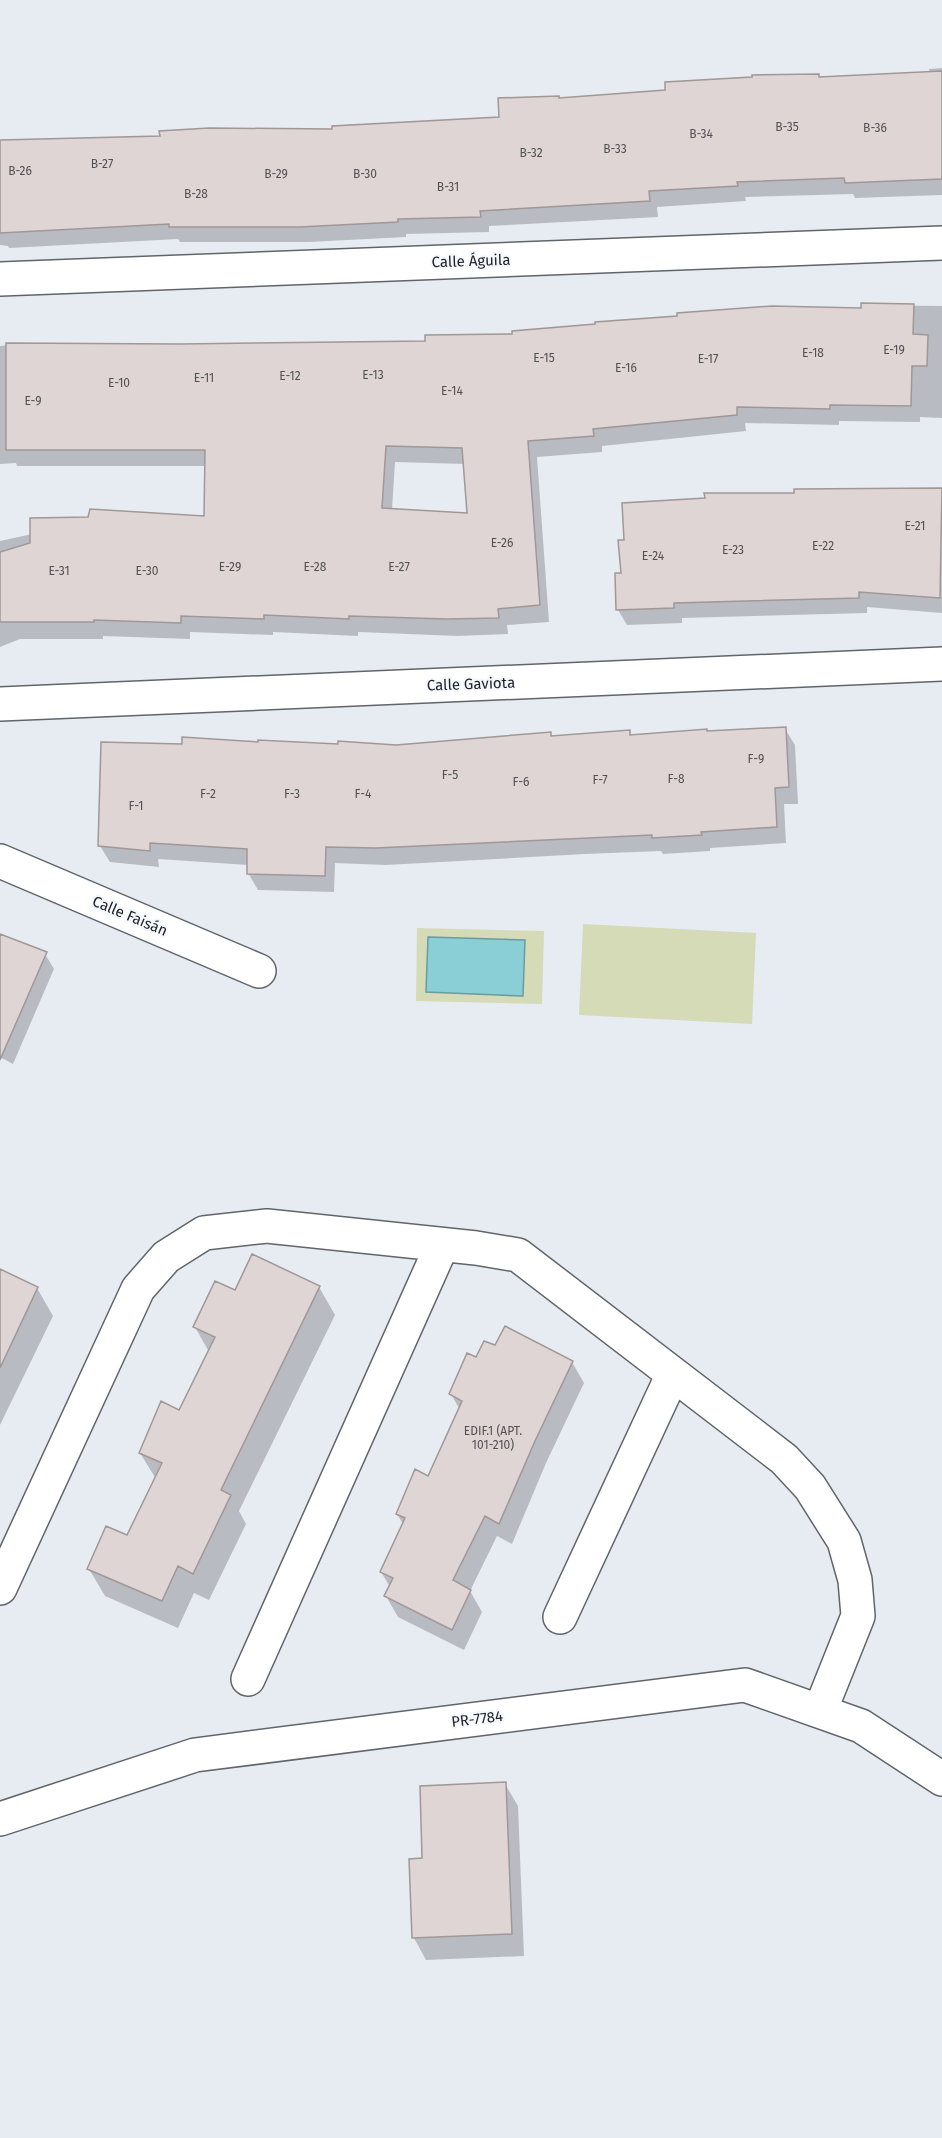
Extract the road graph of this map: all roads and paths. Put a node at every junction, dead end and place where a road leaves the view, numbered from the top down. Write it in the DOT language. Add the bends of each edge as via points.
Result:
graph roads {
  1 [pos="942,243"];
  2 [pos="0,279"];
  3 [pos="942,664"];
  4 [pos="0,704"];
  5 [pos="0,861"];
  6 [pos="259,971"];
  7 [pos="442,1245"];
  8 [pos="673,1374"];
  9 [pos="0,1588"];
  10 [pos="560,1617"];
  11 [pos="248,1679"];
  12 [pos="820,1711"];
  13 [pos="942,1779"];
  14 [pos="0,1819"];
  1 -- 2 [label="street, Calle Águila"];
  3 -- 4 [label="street, Calle Gaviota"];
  5 -- 6 [label="street, Calle Faisán"];
  7 -- 8 [label="street" via="518,1255"];
  7 -- 9 [label="street" via="267,1226 204,1233 166,1257 138,1288"];
  7 -- 11 [label="street"];
  8 -- 10 [label="street"];
  8 -- 12 [label="street" via="784,1459 810,1487 844,1541 855,1580 858,1616"];
  12 -- 13 [label="street, PR-7784 / PR-7784" via="861,1725"];
  12 -- 14 [label="street, PR-7784 / PR-7784" via="745,1685 195,1755"];
}
